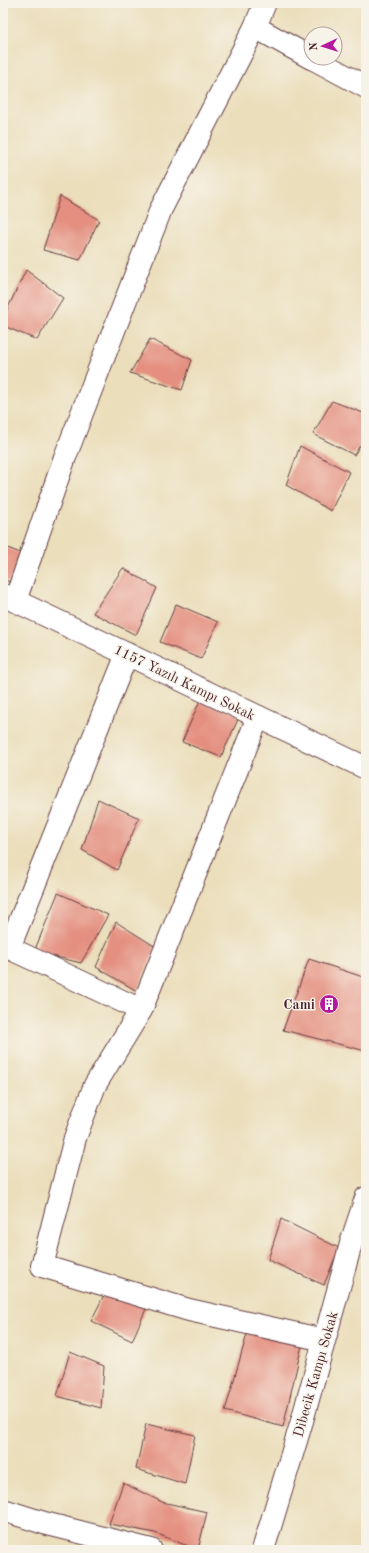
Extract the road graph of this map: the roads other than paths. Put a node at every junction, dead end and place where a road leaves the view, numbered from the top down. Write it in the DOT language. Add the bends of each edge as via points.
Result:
graph roads {
  1 [pos="265,3"];
  2 [pos="255,27"];
  3 [pos="303,54"];
  4 [pos="326,66"];
  5 [pos="366,87"];
  6 [pos="9,598"];
  7 [pos="127,654"];
  8 [pos="258,717"];
  9 [pos="366,768"];
  10 [pos="6,948"];
  11 [pos="141,1010"];
  12 [pos="366,1198"];
  13 [pos="324,1340"];
  14 [pos="3,1510"];
  15 [pos="151,1550"];
  16 [pos="262,1550"];
  1 -- 2 [label="street"];
  2 -- 3 [label="street"];
  2 -- 6 [label="street" via="161,209"];
  4 -- 5 [label="street"];
  6 -- 7 [label="street, 1157 Yazılı Kampı Sokak"];
  7 -- 8 [label="street, 1157 Yazılı Kampı Sokak"];
  7 -- 10 [label="street"];
  8 -- 9 [label="street, 1157 Yazılı Kampı Sokak"];
  8 -- 11 [label="street"];
  10 -- 11 [label="street"];
  11 -- 13 [label="street" via="95,1085 75,1138 42,1266 189,1310"];
  12 -- 13 [label="street, Dibecik Kampı Sokak"];
  13 -- 16 [label="street, Dibecik Kampı Sokak"];
  14 -- 15 [label="street"];
}
